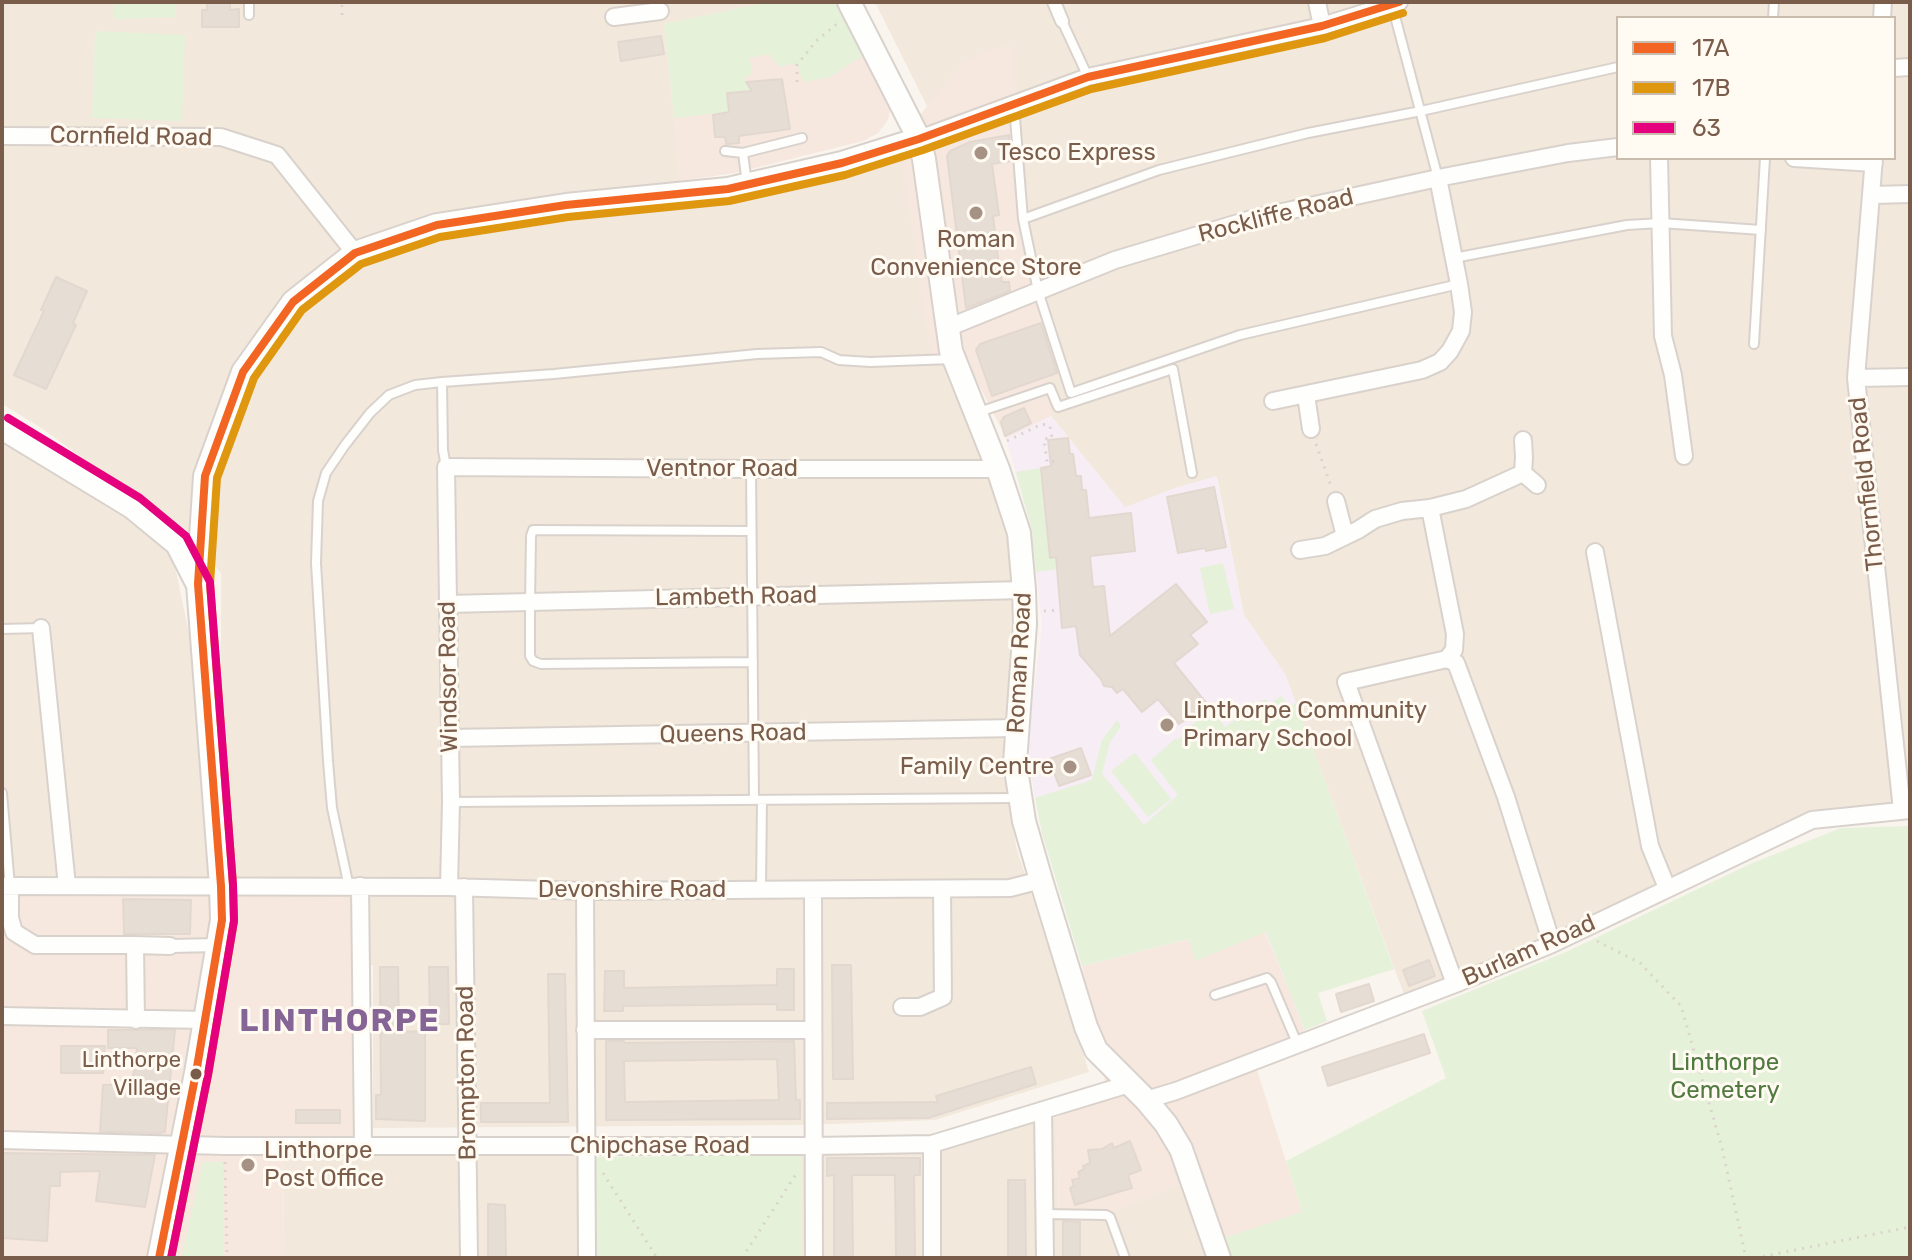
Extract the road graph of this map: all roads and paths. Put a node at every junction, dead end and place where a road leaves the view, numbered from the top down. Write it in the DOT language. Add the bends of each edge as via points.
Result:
graph roads {
  1 [pos="249,2"];
  2 [pos="346,2"];
  3 [pos="1054,2"];
  4 [pos="1317,2"];
  5 [pos="1394,3"];
  6 [pos="635,8"];
  7 [pos="848,9"];
  8 [pos="660,11"];
  9 [pos="249,15"];
  10 [pos="342,15"];
  11 [pos="614,17"];
  12 [pos="1062,21"];
  13 [pos="1322,26"];
  14 [pos="1616,67"];
  15 [pos="1088,77"];
  16 [pos="797,82"];
  17 [pos="1014,105"];
  18 [pos="1421,111"];
  19 [pos="2,136"];
  20 [pos="802,138"];
  21 [pos="919,139"];
  22 [pos="1616,147"];
  23 [pos="725,151"];
  24 [pos="743,153"];
  25 [pos="1659,160"];
  26 [pos="1765,160"];
  27 [pos="1847,160"];
  28 [pos="1874,161"];
  29 [pos="1438,178"];
  30 [pos="747,184"];
  31 [pos="1910,194"];
  32 [pos="1873,195"];
  33 [pos="1023,219"];
  34 [pos="1661,223"];
  35 [pos="1761,230"];
  36 [pos="355,253"];
  37 [pos="1454,258"];
  38 [pos="1459,284"];
  39 [pos="1038,291"];
  40 [pos="947,328"];
  41 [pos="1754,344"];
  42 [pos="955,359"];
  43 [pos="1910,377"];
  44 [pos="1856,378"];
  45 [pos="442,382"];
  46 [pos="1306,395"];
  47 [pos="1273,401"];
  48 [pos="978,413"];
  49 [pos="2,428"];
  50 [pos="1311,429"];
  51 [pos="1523,440"];
  52 [pos="1007,441"];
  53 [pos="1684,456"];
  54 [pos="1059,461"];
  55 [pos="446,467"];
  56 [pos="751,469"];
  57 [pos="998,469"];
  58 [pos="1192,473"];
  59 [pos="1523,473"];
  60 [pos="1537,485"];
  61 [pos="1336,501"];
  62 [pos="1430,508"];
  63 [pos="751,531"];
  64 [pos="1345,536"];
  65 [pos="1300,550"];
  66 [pos="1595,552"];
  67 [pos="198,584"];
  68 [pos="1024,590"];
  69 [pos="751,597"];
  70 [pos="530,602"];
  71 [pos="448,604"];
  72 [pos="1060,610"];
  73 [pos="1040,612"];
  74 [pos="41,628"];
  75 [pos="2,629"];
  76 [pos="1447,659"];
  77 [pos="753,662"];
  78 [pos="1016,728"];
  79 [pos="754,734"];
  80 [pos="450,738"];
  81 [pos="2,793"];
  82 [pos="1021,798"];
  83 [pos="758,800"];
  84 [pos="451,802"];
  85 [pos="1906,810"];
  86 [pos="1041,880"];
  87 [pos="6,886"];
  88 [pos="67,886"];
  89 [pos="221,886"];
  90 [pos="355,886"];
  91 [pos="456,887"];
  92 [pos="1667,888"];
  93 [pos="942,889"];
  94 [pos="761,890"];
  95 [pos="813,890"];
  96 [pos="585,891"];
  97 [pos="1578,931"];
  98 [pos="1552,944"];
  99 [pos="135,945"];
  100 [pos="218,945"];
  101 [pos="170,946"];
  102 [pos="1455,984"];
  103 [pos="1215,995"];
  104 [pos="902,1007"];
  105 [pos="2,1016"];
  106 [pos="136,1020"];
  107 [pos="204,1020"];
  108 [pos="585,1030"];
  109 [pos="813,1030"];
  110 [pos="1297,1043"];
  111 [pos="1129,1084"];
  112 [pos="1146,1100"];
  113 [pos="1043,1110"];
  114 [pos="2,1140"];
  115 [pos="932,1144"];
  116 [pos="182,1146"];
  117 [pos="225,1146"];
  118 [pos="363,1146"];
  119 [pos="469,1146"];
  120 [pos="586,1146"];
  121 [pos="814,1146"];
  122 [pos="602,1171"];
  123 [pos="798,1171"];
  124 [pos="1045,1214"];
  125 [pos="1910,1227"];
  126 [pos="159,1258"];
  127 [pos="227,1258"];
  128 [pos="469,1258"];
  129 [pos="587,1258"];
  130 [pos="657,1258"];
  131 [pos="742,1258"];
  132 [pos="814,1258"];
  133 [pos="932,1258"];
  134 [pos="1045,1258"];
  135 [pos="1125,1258"];
  136 [pos="1219,1258"];
  137 [pos="1746,1258"];
  138 [pos="1755,1258"];
  1 -- 9 [label="lane"];
  2 -- 10 [label="path"];
  3 -- 12 [label="street"];
  4 -- 13 [label="street"];
  5 -- 13 [label="street"];
  5 -- 18 [label="lane"];
  6 -- 8 [label="street"];
  6 -- 11 [label="street"];
  7 -- 16 [label="path" via="797,65"];
  7 -- 21 [label="street, Roman Road"];
  12 -- 15 [label="lane"];
  13 -- 15 [label="street"];
  14 -- 18 [label="lane"];
  15 -- 17 [label="street"];
  17 -- 21 [label="street"];
  17 -- 33 [label="lane"];
  18 -- 29 [label="lane"];
  18 -- 33 [label="lane" via="1159,170"];
  19 -- 36 [label="street, Cornfield Road" via="221,137 277,155"];
  20 -- 24 [label="lane"];
  21 -- 30 [label="street"];
  21 -- 40 [label="street, Roman Road"];
  22 -- 29 [label="street, Rockliffe Road"];
  23 -- 24 [label="lane"];
  24 -- 30 [label="lane"];
  25 -- 34 [label="street"];
  26 -- 35 [label="lane"];
  27 -- 28 [label="street"];
  28 -- 32 [label="street, Thornfield Road"];
  29 -- 37 [label="street"];
  29 -- 39 [label="street, Rockliffe Road" via="1255,218 1115,260"];
  30 -- 36 [label="street" via="437,225"];
  31 -- 32 [label="street"];
  32 -- 44 [label="street, Thornfield Road"];
  33 -- 39 [label="lane"];
  34 -- 35 [label="lane"];
  34 -- 37 [label="lane" via="1588,231"];
  34 -- 53 [label="street" via="1663,336"];
  35 -- 41 [label="lane"];
  36 -- 67 [label="street" via="293,302 243,372 205,476"];
  37 -- 38 [label="street"];
  38 -- 39 [label="lane" via="1240,335 1071,393"];
  38 -- 46 [label="street" via="1461,331 1440,362"];
  39 -- 40 [label="street, Rockliffe Road"];
  40 -- 42 [label="street, Roman Road"];
  42 -- 45 [label="lane" via="870,362 839,360 821,352 757,354"];
  42 -- 48 [label="street, Roman Road"];
  43 -- 44 [label="street"];
  44 -- 85 [label="street, Thornfield Road"];
  45 -- 55 [label="lane"];
  45 -- 90 [label="lane" via="389,395 370,413 326,473 318,501 316,563 332,808"];
  46 -- 47 [label="street"];
  46 -- 50 [label="street"];
  48 -- 57 [label="street, Roman Road"];
  48 -- 58 [label="lane" via="1050,388 1058,407 1173,369"];
  49 -- 67 [label="street" via="132,507 177,544"];
  50 -- 61 [label="path"];
  51 -- 59 [label="street"];
  52 -- 54 [label="path" via="1042,424 1050,426 1052,438 1044,439 1047,462"];
  55 -- 56 [label="street, Ventnor Road"];
  55 -- 71 [label="street, Windsor Road"];
  56 -- 57 [label="street, Ventnor Road"];
  56 -- 63 [label="lane"];
  57 -- 68 [label="street, Roman Road" via="1019,533"];
  59 -- 60 [label="street"];
  59 -- 62 [label="street" via="1466,499"];
  61 -- 64 [label="street"];
  62 -- 64 [label="street" via="1375,519"];
  62 -- 76 [label="street" via="1455,634"];
  63 -- 69 [label="lane"];
  63 -- 70 [label="lane" via="533,530"];
  64 -- 65 [label="street"];
  66 -- 92 [label="street" via="1650,846"];
  67 -- 89 [label="street"];
  68 -- 69 [label="street, Lambeth Road"];
  68 -- 78 [label="street, Roman Road"];
  69 -- 70 [label="street, Lambeth Road"];
  69 -- 77 [label="lane"];
  70 -- 71 [label="street, Lambeth Road"];
  70 -- 77 [label="lane" via="530,656 541,664"];
  71 -- 80 [label="street, Windsor Road"];
  72 -- 73 [label="path"];
  74 -- 75 [label="lane"];
  74 -- 88 [label="street"];
  76 -- 98 [label="street" via="1456,663 1493,759"];
  76 -- 102 [label="street" via="1346,682"];
  77 -- 79 [label="lane"];
  78 -- 79 [label="street, Queens Road"];
  78 -- 82 [label="street, Roman Road"];
  79 -- 80 [label="street, Queens Road"];
  79 -- 83 [label="lane"];
  80 -- 84 [label="street, Windsor Road"];
  81 -- 87 [label="lane"];
  82 -- 83 [label="lane"];
  82 -- 86 [label="street, Roman Road"];
  83 -- 84 [label="lane"];
  83 -- 94 [label="lane"];
  84 -- 91 [label="street, Windsor Road"];
  85 -- 92 [label="street, Burlam Road" via="1812,820"];
  86 -- 93 [label="street, Devonshire Road" via="1010,888"];
  86 -- 111 [label="street, Roman Road" via="1086,1027 1096,1050"];
  87 -- 88 [label="street, Devonshire Road"];
  87 -- 99 [label="street" via="14,932 35,945"];
  88 -- 89 [label="street, Devonshire Road"];
  89 -- 90 [label="street, Devonshire Road"];
  89 -- 100 [label="street"];
  90 -- 91 [label="street, Devonshire Road"];
  90 -- 118 [label="street"];
  91 -- 96 [label="street, Devonshire Road"];
  91 -- 119 [label="street, Brompton Road"];
  92 -- 97 [label="street, Burlam Road"];
  93 -- 95 [label="street, Devonshire Road"];
  93 -- 104 [label="street" via="943,997 920,1007"];
  94 -- 95 [label="street, Devonshire Road"];
  94 -- 96 [label="street, Devonshire Road"];
  95 -- 109 [label="street"];
  96 -- 108 [label="street"];
  97 -- 98 [label="street, Burlam Road"];
  97 -- 137 [label="path" via="1640,963 1681,1006 1722,1148"];
  98 -- 102 [label="street, Burlam Road"];
  99 -- 101 [label="street"];
  99 -- 106 [label="street"];
  100 -- 101 [label="street"];
  100 -- 107 [label="street"];
  102 -- 110 [label="street, Burlam Road"];
  103 -- 110 [label="lane" via="1267,978"];
  105 -- 106 [label="street"];
  106 -- 107 [label="street"];
  107 -- 116 [label="street"];
  108 -- 109 [label="street"];
  108 -- 120 [label="street"];
  109 -- 121 [label="street"];
  110 -- 112 [label="street, Burlam Road"];
  111 -- 112 [label="street, Roman Road"];
  111 -- 113 [label="street, Chipchase Road"];
  112 -- 136 [label="street, Roman Road" via="1181,1149"];
  113 -- 115 [label="street, Chipchase Road"];
  113 -- 124 [label="street"];
  114 -- 116 [label="street, Chipchase Road"];
  115 -- 121 [label="street, Chipchase Road"];
  115 -- 133 [label="street"];
  116 -- 117 [label="street, Chipchase Road"];
  116 -- 126 [label="street"];
  117 -- 118 [label="street, Chipchase Road"];
  117 -- 127 [label="path"];
  118 -- 119 [label="street, Chipchase Road"];
  119 -- 120 [label="street, Chipchase Road"];
  119 -- 128 [label="street, Brompton Road"];
  120 -- 121 [label="street, Chipchase Road"];
  120 -- 129 [label="street"];
  121 -- 132 [label="street"];
  122 -- 130 [label="path"];
  123 -- 131 [label="path"];
  124 -- 134 [label="street"];
  124 -- 135 [label="lane" via="1106,1215"];
  125 -- 138 [label="path"];
}
